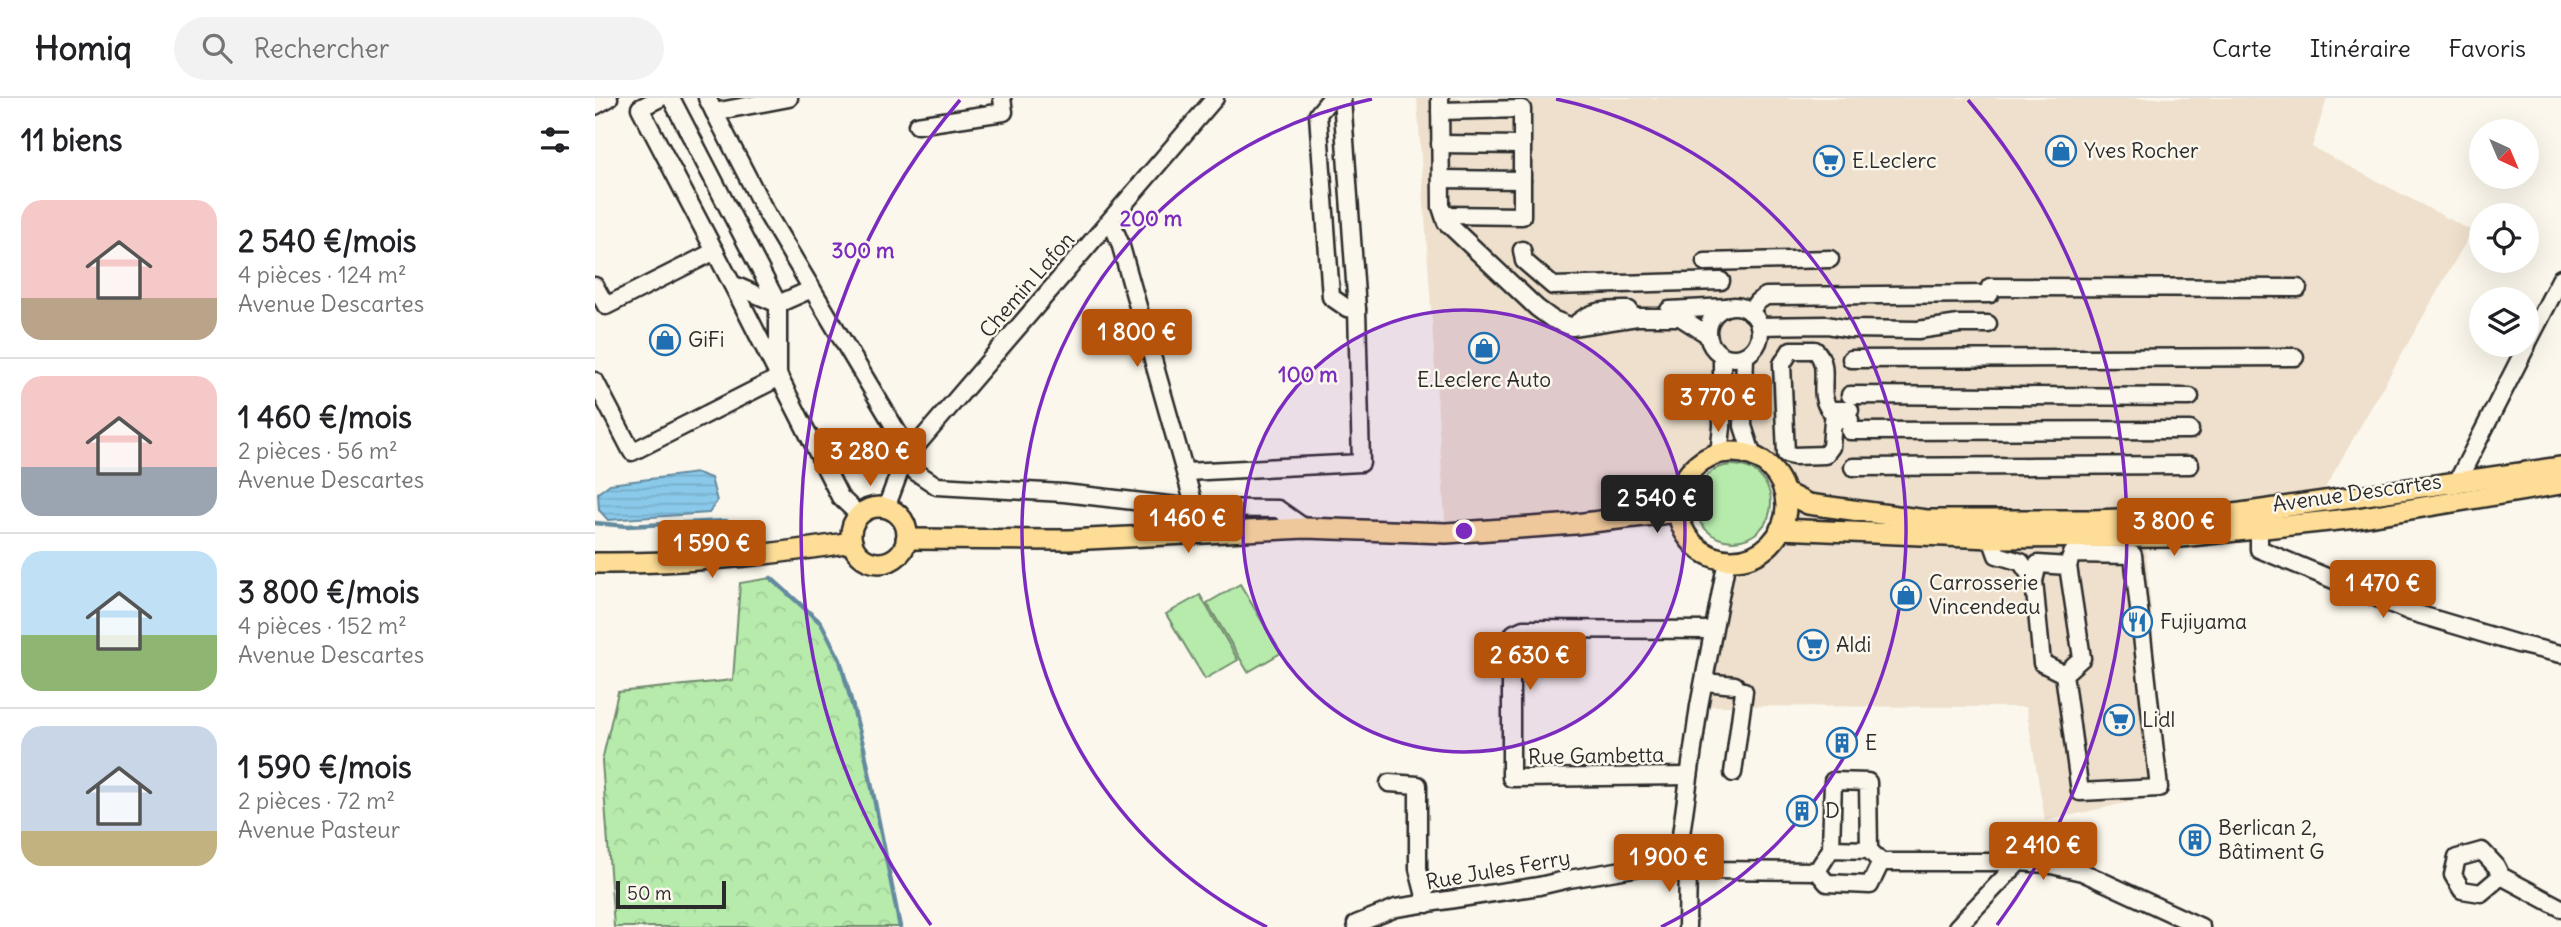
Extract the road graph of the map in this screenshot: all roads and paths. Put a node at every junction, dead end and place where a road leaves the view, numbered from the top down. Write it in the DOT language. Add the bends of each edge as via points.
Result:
graph roads {
  1 [pos="609,98"];
  2 [pos="660,98"];
  3 [pos="671,98"];
  4 [pos="789,98"];
  5 [pos="1002,98"];
  6 [pos="1215,98"];
  7 [pos="1331,98"];
  8 [pos="1342,98"];
  9 [pos="633,103"];
  10 [pos="1440,104"];
  11 [pos="711,105"];
  12 [pos="595,106"];
  13 [pos="917,125"];
  14 [pos="1440,144"];
  15 [pos="1522,145"];
  16 [pos="1441,179"];
  17 [pos="1522,180"];
  18 [pos="1444,215"];
  19 [pos="1111,221"];
  20 [pos="1522,250"];
  21 [pos="715,251"];
  22 [pos="1830,259"];
  23 [pos="1705,262"];
  24 [pos="2561,278"];
  25 [pos="1721,281"];
  26 [pos="732,284"];
  27 [pos="595,286"];
  28 [pos="2298,288"];
  29 [pos="812,289"];
  30 [pos="778,304"];
  31 [pos="1729,307"];
  32 [pos="1357,309"];
  33 [pos="1750,312"];
  34 [pos="2539,321"];
  35 [pos="1988,324"];
  36 [pos="1759,326"];
  37 [pos="1572,327"];
  38 [pos="1708,335"];
  39 [pos="1723,356"];
  40 [pos="1745,356"];
  41 [pos="2295,357"];
  42 [pos="2521,357"];
  43 [pos="1851,359"];
  44 [pos="778,378"];
  45 [pos="595,381"];
  46 [pos="2190,397"];
  47 [pos="1850,414"];
  48 [pos="2190,430"];
  49 [pos="1719,454"];
  50 [pos="1753,457"];
  51 [pos="904,460"];
  52 [pos="2190,465"];
  53 [pos="1853,467"];
  54 [pos="2561,467"];
  55 [pos="1186,472"];
  56 [pos="2456,484"];
  57 [pos="2561,484"];
  58 [pos="1784,492"];
  59 [pos="887,508"];
  60 [pos="1195,508"];
  61 [pos="1678,512"];
  62 [pos="859,515"];
  63 [pos="1305,528"];
  64 [pos="1780,529"];
  65 [pos="2259,530"];
  66 [pos="1991,538"];
  67 [pos="907,539"];
  68 [pos="2037,539"];
  69 [pos="852,542"];
  70 [pos="1727,560"];
  71 [pos="595,563"];
  72 [pos="2038,564"];
  73 [pos="2068,566"];
  74 [pos="2034,581"];
  75 [pos="1712,630"];
  76 [pos="2561,654"];
  77 [pos="2064,674"];
  78 [pos="1705,682"];
  79 [pos="1733,773"];
  80 [pos="1689,776"];
  81 [pos="1389,783"];
  82 [pos="1831,849"];
  83 [pos="1868,850"];
  84 [pos="1881,862"];
  85 [pos="2019,862"];
  86 [pos="1688,863"];
  87 [pos="1817,871"];
  88 [pos="2501,877"];
  89 [pos="1427,904"];
  90 [pos="2561,908"];
  91 [pos="1356,925"];
  92 [pos="1687,927"];
  93 [pos="1957,927"];
  94 [pos="2201,927"];
  1 -- 12 [label="street"];
  2 -- 9 [label="street"];
  3 -- 30 [label="street"];
  4 -- 11 [label="street"];
  5 -- 13 [label="street" via="1004,113"];
  6 -- 19 [label="street, Chemin Lafon"];
  7 -- 32 [label="street" via="1318,114 1331,297"];
  8 -- 32 [label="street"];
  9 -- 21 [label="street"];
  10 -- 14 [label="street"];
  10 -- 15 [label="street" via="1522,109"];
  11 -- 29 [label="street"];
  14 -- 15 [label="street"];
  14 -- 16 [label="street"];
  15 -- 17 [label="street"];
  16 -- 17 [label="street"];
  16 -- 18 [label="street"];
  17 -- 18 [label="street" via="1522,216"];
  18 -- 37 [label="street" via="1446,222 1537,309"];
  19 -- 51 [label="street, Chemin Lafon"];
  19 -- 55 [label="street"];
  20 -- 25 [label="street" via="1524,261 1553,286"];
  21 -- 26 [label="street"];
  21 -- 27 [label="street" via="606,306"];
  22 -- 23 [label="street"];
  24 -- 34 [label="street"];
  26 -- 30 [label="street"];
  26 -- 44 [label="street"];
  28 -- 33 [label="street" via="1766,296"];
  29 -- 30 [label="street"];
  29 -- 51 [label="street" via="901,438"];
  30 -- 44 [label="street"];
  31 -- 33 [label="street"];
  31 -- 37 [label="street" via="1603,310 1590,313"];
  31 -- 38 [label="street" via="1711,320"];
  32 -- 55 [label="street" via="1361,463"];
  33 -- 36 [label="street"];
  35 -- 36 [label="street" via="1918,330"];
  36 -- 40 [label="street" via="1758,342"];
  37 -- 38 [label="street" via="1637,317 1680,317"];
  38 -- 39 [label="street"];
  39 -- 40 [label="street"];
  39 -- 49 [label="street"];
  40 -- 50 [label="street" via="1743,426"];
  41 -- 43 [label="street"];
  42 -- 56 [label="street"];
  44 -- 45 [label="street" via="632,452"];
  44 -- 62 [label="street" via="840,497"];
  46 -- 47 [label="street"];
  47 -- 47 [label="street" via="1830,411 1824,404 1823,360 1815,350 1786,354 1782,364 1786,454 1825,455 1831,447 1833,420"];
  47 -- 48 [label="street"];
  49 -- 50 [label="main road"];
  49 -- 61 [label="main road" via="1706,458 1687,477"];
  50 -- 58 [label="main road" via="1768,466"];
  51 -- 59 [label="street, Chemin Lafon"];
  51 -- 60 [label="street" via="937,486 1064,493"];
  52 -- 53 [label="street"];
  54 -- 56 [label="main road, Avenue Descartes"];
  55 -- 60 [label="street"];
  56 -- 58 [label="main road, Avenue Descartes" via="2227,515 2092,520 1926,520 1808,504"];
  57 -- 65 [label="main road, Avenue Descartes"];
  58 -- 64 [label="main road"];
  59 -- 62 [label="main road" via="872,508"];
  59 -- 67 [label="main road" via="905,523"];
  60 -- 63 [label="street" via="1278,509"];
  61 -- 63 [label="main road" via="1446,533"];
  61 -- 70 [label="main road" via="1681,526 1699,550"];
  62 -- 69 [label="main road"];
  63 -- 67 [label="main road" via="1069,540"];
  64 -- 66 [label="main road, Avenue Descartes"];
  64 -- 70 [label="main road" via="1760,552"];
  65 -- 68 [label="main road, Avenue Descartes" via="2181,537"];
  65 -- 76 [label="street" via="2259,549 2411,612"];
  66 -- 68 [label="main road, Avenue Descartes"];
  66 -- 74 [label="street" via="1997,555 2021,562"];
  67 -- 69 [label="main road" via="898,556 880,563 862,558"];
  68 -- 72 [label="street"];
  69 -- 71 [label="main road" via="754,557 667,564"];
  70 -- 75 [label="street"];
  72 -- 73 [label="street"];
  72 -- 74 [label="street"];
  73 -- 77 [label="street" via="2082,658"];
  73 -- 77 [label="street" via="2072,554 2133,555 2159,788 2080,792"];
  74 -- 77 [label="street" via="2042,663"];
  75 -- 78 [label="street"];
  75 -- 80 [label="street, Rue Gambetta" via="1523,629 1514,633 1511,641 1511,778"];
  78 -- 79 [label="street" via="1740,688"];
  78 -- 80 [label="street"];
  80 -- 86 [label="street" via="1681,835"];
  81 -- 89 [label="street" via="1418,785 1418,869"];
  82 -- 83 [label="street"];
  82 -- 83 [label="street" via="1833,780 1868,782"];
  82 -- 87 [label="street"];
  83 -- 84 [label="street"];
  84 -- 85 [label="street"];
  84 -- 87 [label="street, Rue Jules Ferry" via="1870,885 1827,883"];
  85 -- 93 [label="street"];
  85 -- 94 [label="street" via="2082,872"];
  86 -- 87 [label="street, Rue Jules Ferry" via="1707,870"];
  86 -- 89 [label="street, Rue Jules Ferry" via="1670,862"];
  86 -- 92 [label="street"];
  88 -- 90 [label="street"];
  89 -- 91 [label="street, Rue Jules Ferry" via="1396,908"];
}
